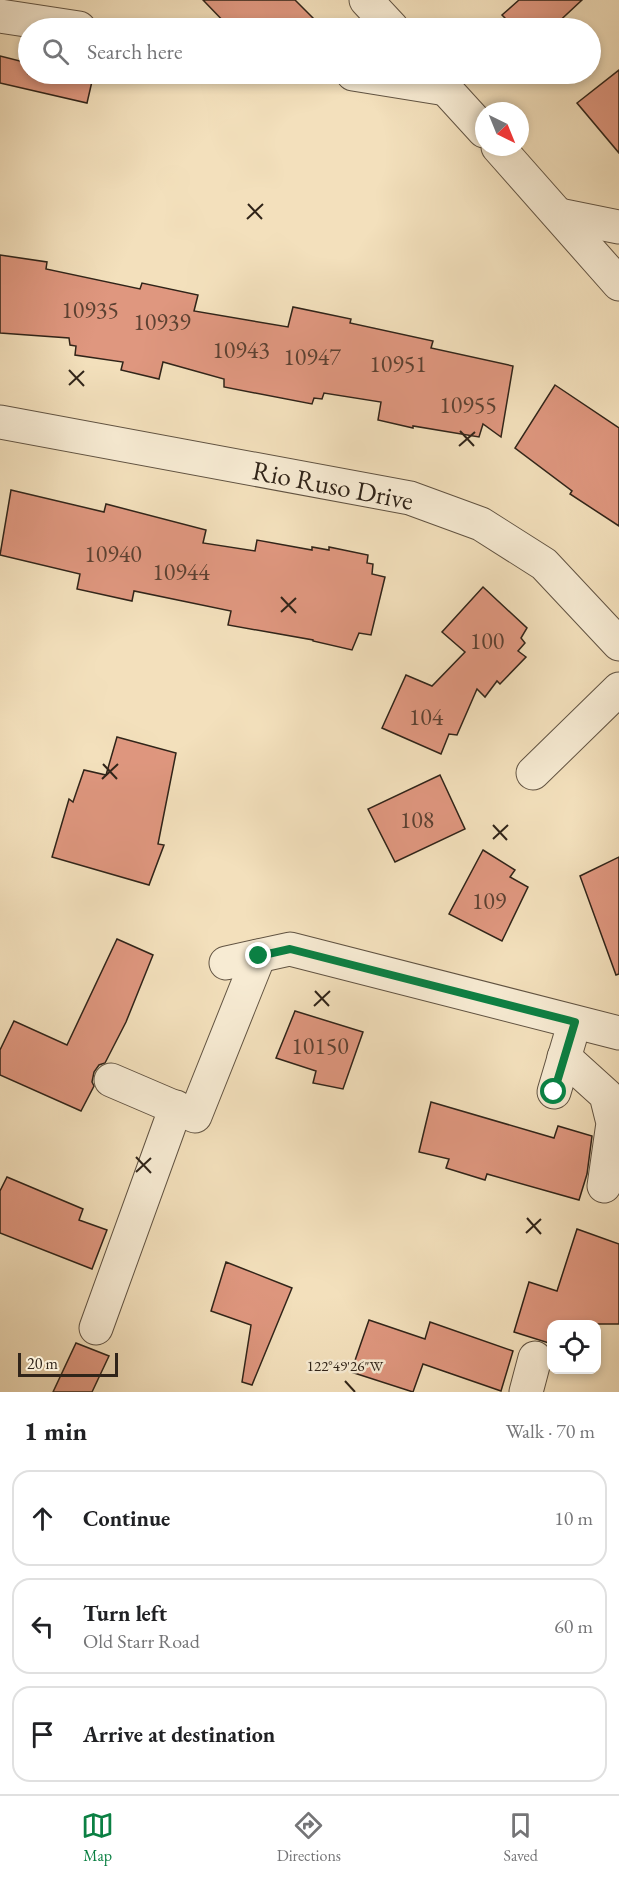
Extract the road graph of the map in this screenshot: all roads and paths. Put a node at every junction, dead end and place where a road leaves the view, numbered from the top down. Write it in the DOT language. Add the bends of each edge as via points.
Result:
graph roads {
  1 [pos="366,0"];
  2 [pos="0,16"];
  3 [pos="383,18"];
  4 [pos="18,19"];
  5 [pos="442,84"];
  6 [pos="475,121"];
  7 [pos="506,156"];
  8 [pos="559,215"];
  9 [pos="619,227"];
  10 [pos="619,284"];
  11 [pos="0,422"];
  12 [pos="619,644"];
  13 [pos="619,689"];
  14 [pos="533,773"];
  15 [pos="259,956"];
  16 [pos="226,963"];
  17 [pos="575,1022"];
  18 [pos="619,1033"];
  19 [pos="564,1057"];
  20 [pos="111,1080"];
  21 [pos="554,1092"];
  22 [pos="176,1107"];
  23 [pos="604,1186"];
  24 [pos="96,1328"];
  25 [pos="535,1358"];
  26 [pos="526,1392"];
  1 -- 3 [label="street"];
  2 -- 4 [label="street"];
  5 -- 6 [label="street"];
  7 -- 8 [label="street"];
  8 -- 9 [label="street"];
  8 -- 10 [label="street"];
  11 -- 12 [label="street, Rio Ruso Drive" via="410,498 481,524 544,564"];
  13 -- 14 [label="street"];
  15 -- 16 [label="street"];
  15 -- 17 [label="street" via="290,949"];
  15 -- 22 [label="street" via="195,1116"];
  17 -- 18 [label="street"];
  17 -- 19 [label="street"];
  19 -- 21 [label="street"];
  19 -- 23 [label="street" via="606,1095 613,1123"];
  20 -- 22 [label="street"];
  22 -- 24 [label="street"];
  25 -- 26 [label="street"];
}
